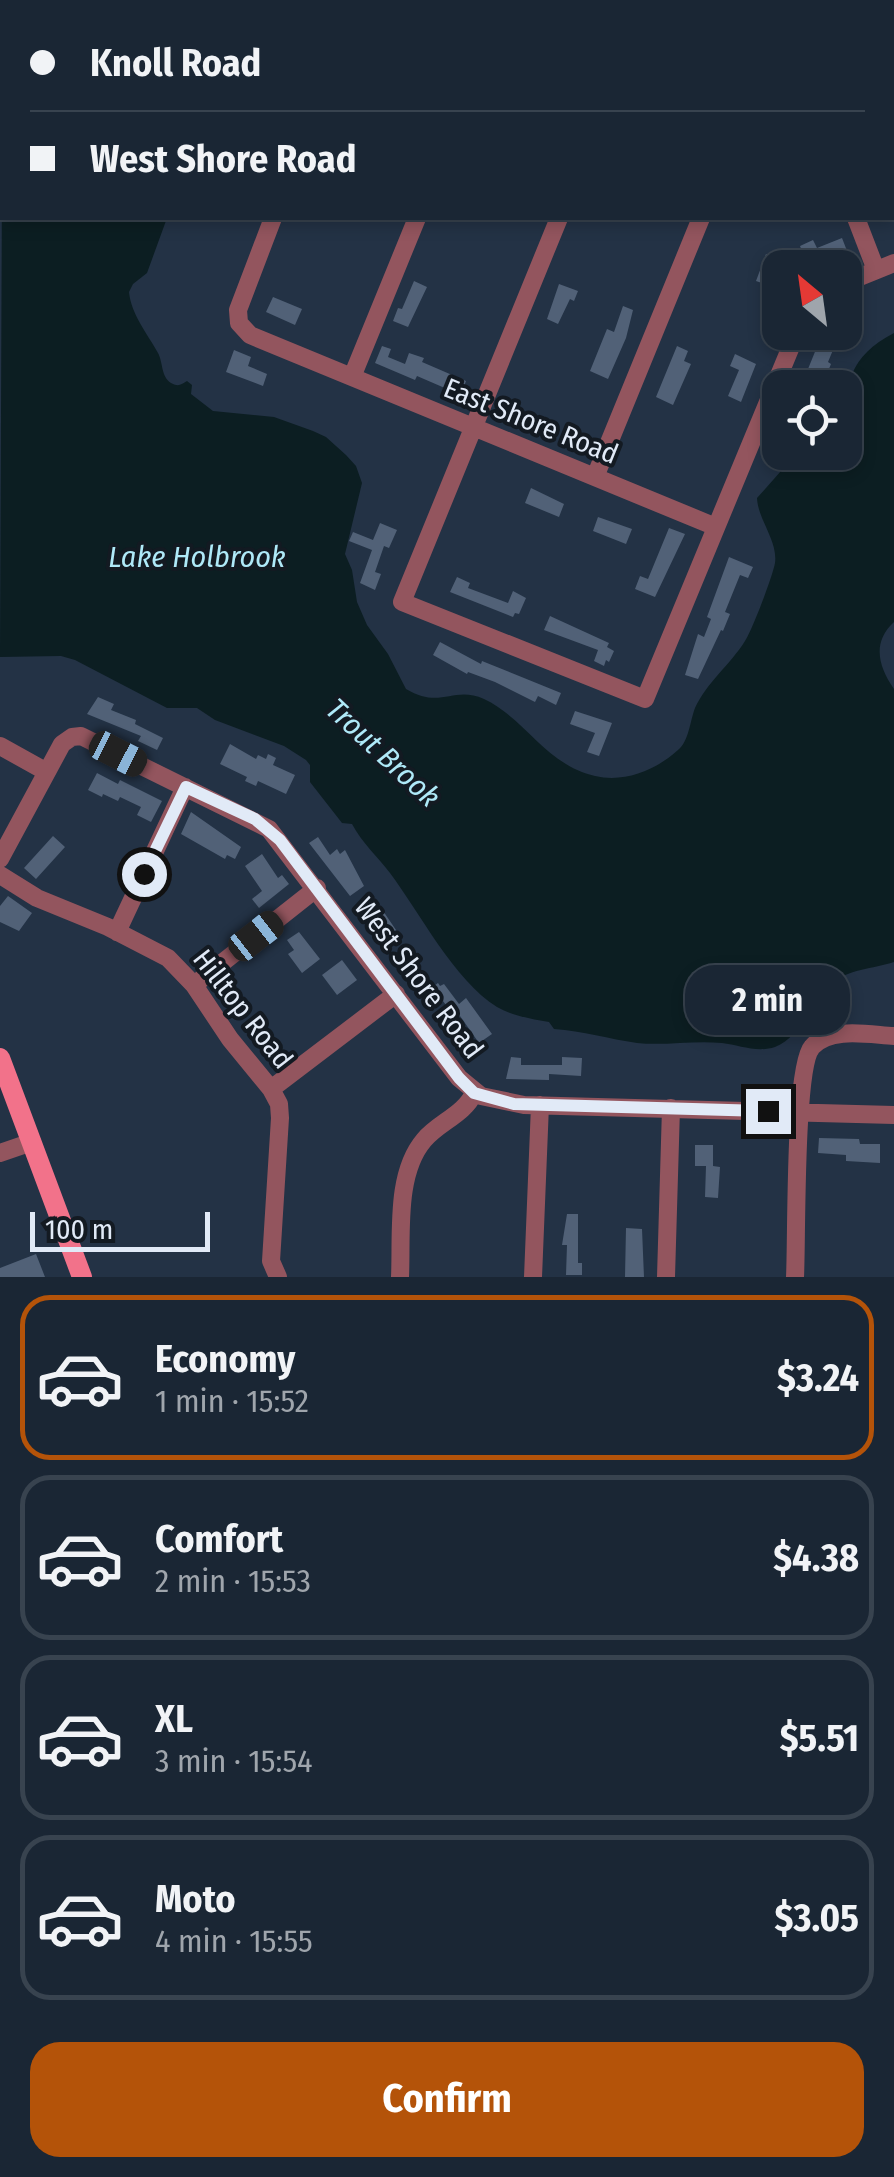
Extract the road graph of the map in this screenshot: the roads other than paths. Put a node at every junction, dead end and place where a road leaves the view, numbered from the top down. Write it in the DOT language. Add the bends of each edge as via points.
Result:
graph roads {
  1 [pos="272,220"];
  2 [pos="416,220"];
  3 [pos="558,220"];
  4 [pos="700,220"];
  5 [pos="857,220"];
  6 [pos="885,266"];
  7 [pos="790,350"];
  8 [pos="352,377"];
  9 [pos="472,427"];
  10 [pos="594,477"];
  11 [pos="716,527"];
  12 [pos="0,746"];
  13 [pos="47,772"];
  14 [pos="186,787"];
  15 [pos="0,859"];
  16 [pos="0,875"];
  17 [pos="317,888"];
  18 [pos="117,932"];
  19 [pos="194,984"];
  20 [pos="396,994"];
  21 [pos="894,1036"];
  22 [pos="0,1058"];
  23 [pos="271,1088"];
  24 [pos="474,1093"];
  25 [pos="540,1106"];
  26 [pos="671,1108"];
  27 [pos="801,1112"];
  28 [pos="894,1115"];
  29 [pos="32,1142"];
  30 [pos="0,1154"];
  31 [pos="82,1277"];
  32 [pos="278,1277"];
  33 [pos="400,1277"];
  34 [pos="533,1277"];
  35 [pos="666,1277"];
  36 [pos="795,1277"];
  1 -- 8 [label="street, East Shore Road" via="239,304 240,323 256,338"];
  2 -- 8 [label="street"];
  3 -- 9 [label="street"];
  4 -- 10 [label="street"];
  5 -- 6 [label="street"];
  7 -- 11 [label="street"];
  8 -- 9 [label="street, East Shore Road"];
  9 -- 10 [label="street, East Shore Road"];
  9 -- 11 [label="street" via="402,602 646,699"];
  10 -- 11 [label="street, East Shore Road"];
  12 -- 13 [label="street"];
  13 -- 14 [label="street, West Shore Road" via="72,737"];
  13 -- 15 [label="street"];
  14 -- 17 [label="street, West Shore Road" via="262,824"];
  14 -- 18 [label="street"];
  16 -- 18 [label="street, Hilltop Road"];
  17 -- 19 [label="street"];
  17 -- 20 [label="street, West Shore Road"];
  18 -- 19 [label="street, Hilltop Road" via="168,958"];
  19 -- 23 [label="street, Hilltop Road"];
  20 -- 23 [label="street"];
  20 -- 24 [label="street, West Shore Road"];
  21 -- 27 [label="street" via="844,1034 816,1043 804,1069"];
  22 -- 29 [label="main road"];
  23 -- 32 [label="street, Hilltop Road" via="280,1118 271,1256"];
  24 -- 25 [label="street, West Shore Road"];
  24 -- 33 [label="street" via="412,1160"];
  25 -- 26 [label="street, West Shore Road"];
  25 -- 34 [label="street"];
  26 -- 27 [label="street, West Shore Road"];
  26 -- 35 [label="street"];
  27 -- 28 [label="street, West Shore Road"];
  27 -- 36 [label="street"];
  29 -- 30 [label="street"];
  29 -- 31 [label="main road"];
}
